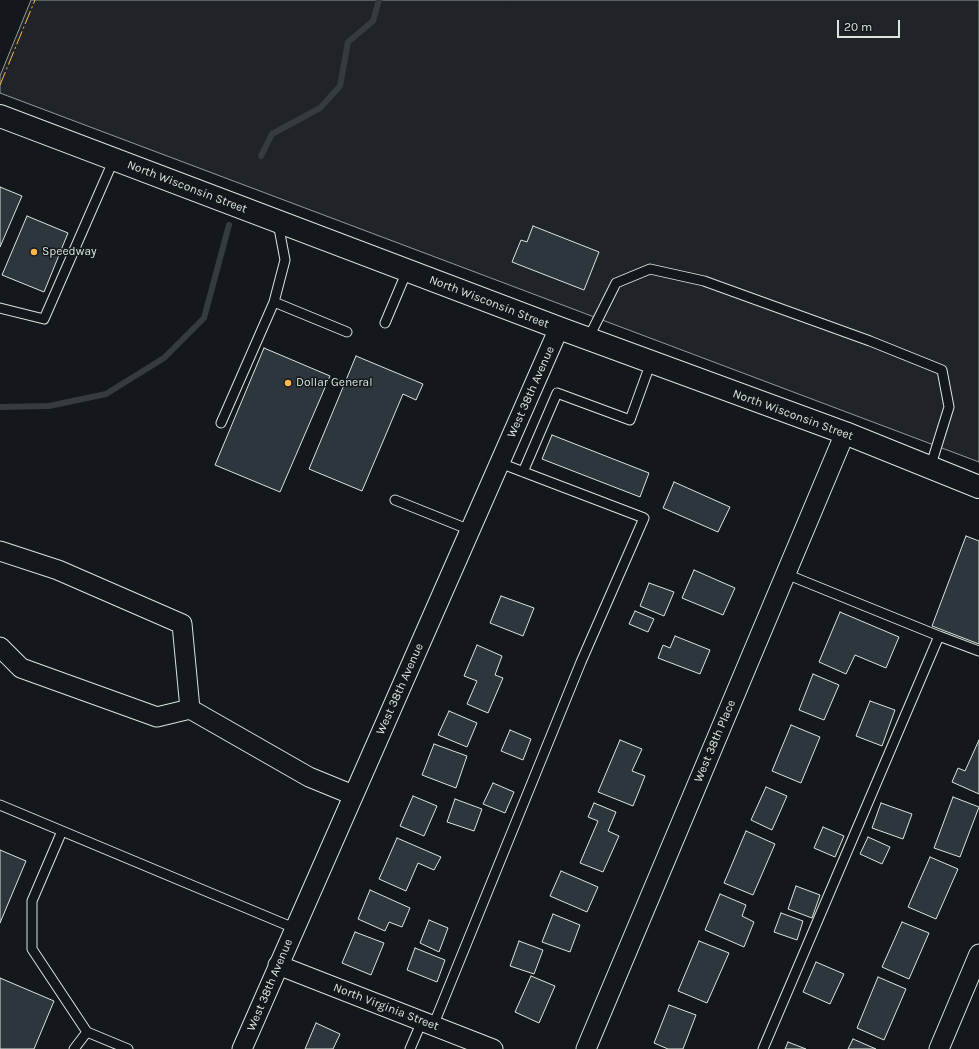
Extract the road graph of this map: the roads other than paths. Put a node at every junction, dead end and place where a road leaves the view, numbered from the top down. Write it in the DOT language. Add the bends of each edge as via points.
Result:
graph roads {
  1 [pos="0,116"];
  2 [pos="114,159"];
  3 [pos="278,222"];
  4 [pos="407,271"];
  5 [pos="274,302"];
  6 [pos="0,308"];
  7 [pos="385,323"];
  8 [pos="559,328"];
  9 [pos="347,332"];
  10 [pos="588,339"];
  11 [pos="651,362"];
  12 [pos="221,424"];
  13 [pos="845,433"];
  14 [pos="500,463"];
  15 [pos="930,468"];
  16 [pos="523,472"];
  17 [pos="979,488"];
  18 [pos="395,500"];
  19 [pos="470,530"];
  20 [pos="0,551"];
  21 [pos="786,574"];
  22 [pos="939,636"];
  23 [pos="0,647"];
  24 [pos="979,651"];
  25 [pos="190,709"];
  26 [pos="353,795"];
  27 [pos="0,805"];
  28 [pos="62,831"];
  29 [pos="294,928"];
  30 [pos="979,954"];
  31 [pos="278,965"];
  32 [pos="428,1023"];
  33 [pos="87,1032"];
  34 [pos="74,1049"];
  35 [pos="128,1049"];
  36 [pos="242,1049"];
  37 [pos="410,1049"];
  38 [pos="493,1049"];
  39 [pos="586,1049"];
  40 [pos="762,1049"];
  41 [pos="939,1049"];
  1 -- 2 [label="street, North Wisconsin Street"];
  2 -- 3 [label="street, North Wisconsin Street"];
  2 -- 6 [label="lane" via="44,319"];
  3 -- 4 [label="street, North Wisconsin Street"];
  3 -- 5 [label="lane" via="285,260"];
  4 -- 7 [label="lane"];
  4 -- 8 [label="street, North Wisconsin Street"];
  5 -- 9 [label="lane"];
  5 -- 12 [label="lane"];
  8 -- 10 [label="street, North Wisconsin Street"];
  8 -- 14 [label="street, West 38th Avenue"];
  10 -- 11 [label="street, North Wisconsin Street"];
  10 -- 15 [label="lane" via="616,283 650,269 704,281 870,341 942,370 949,407"];
  11 -- 13 [label="street, North Wisconsin Street"];
  11 -- 16 [label="lane" via="630,420 557,393"];
  13 -- 15 [label="street, North Wisconsin Street"];
  13 -- 21 [label="street, West 38th Place"];
  14 -- 16 [label="lane"];
  14 -- 19 [label="street, West 38th Avenue"];
  15 -- 17 [label="street, North Wisconsin Street"];
  16 -- 32 [label="lane" via="644,518"];
  18 -- 19 [label="lane"];
  19 -- 26 [label="street, West 38th Avenue"];
  20 -- 25 [label="street" via="58,570 182,624"];
  21 -- 22 [label="lane"];
  21 -- 39 [label="street, West 38th Place"];
  22 -- 24 [label="lane"];
  22 -- 40 [label="lane"];
  23 -- 25 [label="street" via="21,668 157,717"];
  25 -- 26 [label="street" via="309,777"];
  26 -- 29 [label="street, West 38th Avenue"];
  27 -- 28 [label="lane"];
  28 -- 29 [label="lane"];
  28 -- 33 [label="lane" via="32,901 32,949"];
  29 -- 31 [label="street, West 38th Avenue"];
  30 -- 41 [label="street"];
  31 -- 32 [label="street, North Virginia Street"];
  31 -- 36 [label="street, West 38th Avenue"];
  32 -- 37 [label="lane"];
  32 -- 38 [label="street, North Virginia Street"];
  33 -- 34 [label="lane"];
  33 -- 35 [label="lane"];
}
